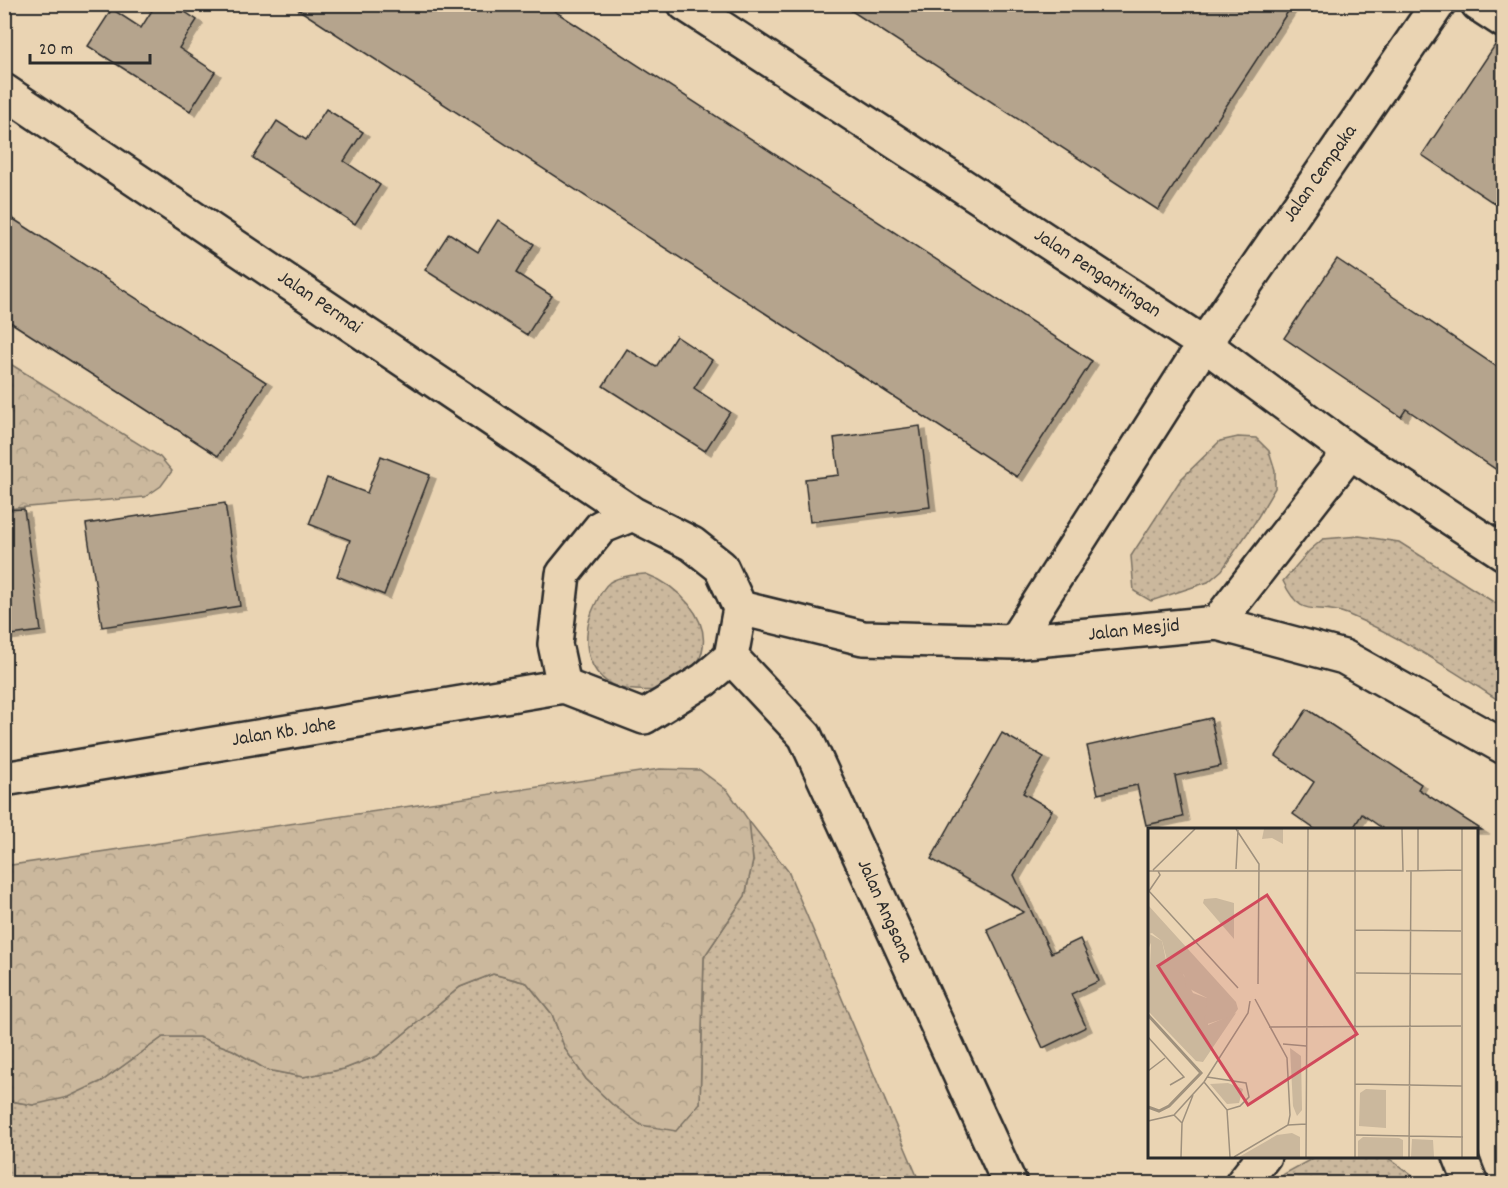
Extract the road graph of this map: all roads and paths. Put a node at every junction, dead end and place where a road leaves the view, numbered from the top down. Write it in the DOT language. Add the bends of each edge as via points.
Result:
graph roads {
  1 [pos="685,4"];
  2 [pos="1438,4"];
  3 [pos="1478,4"];
  4 [pos="1503,21"];
  5 [pos="4,92"];
  6 [pos="1204,344"];
  7 [pos="1350,452"];
  8 [pos="633,514"];
  9 [pos="1503,552"];
  10 [pos="740,608"];
  11 [pos="1217,623"];
  12 [pos="1014,642"];
  13 [pos="731,657"];
  14 [pos="564,686"];
  15 [pos="1503,747"];
  16 [pos="4,779"];
  17 [pos="1262,1158"];
  18 [pos="1461,1158"];
  19 [pos="1010,1184"];
  20 [pos="1242,1184"];
  21 [pos="1471,1184"];
  1 -- 6 [label="street, Jalan Pengantingan"];
  2 -- 6 [label="street, Jalan Cempaka"];
  3 -- 4 [label="street"];
  5 -- 8 [label="street, Jalan Permai"];
  6 -- 7 [label="street, Jalan Pengantingan"];
  6 -- 12 [label="street, Jalan Cempaka"];
  7 -- 9 [label="street, Jalan Pengantingan"];
  7 -- 11 [label="street"];
  8 -- 10 [label="street" via="692,544 721,567"];
  8 -- 14 [label="street" via="601,527 563,574 555,644"];
  10 -- 12 [label="street, Jalan Mesjid" via="863,638"];
  10 -- 13 [label="street"];
  11 -- 12 [label="street, Jalan Mesjid"];
  11 -- 15 [label="street, Jalan Mesjid" via="1344,657"];
  13 -- 14 [label="street" via="704,680 644,717"];
  13 -- 19 [label="street, Jalan Angsana" via="805,736"];
  14 -- 16 [label="street, Jalan Kb. Jahe"];
  17 -- 20 [label="street"];
  18 -- 21 [label="street"];
}
